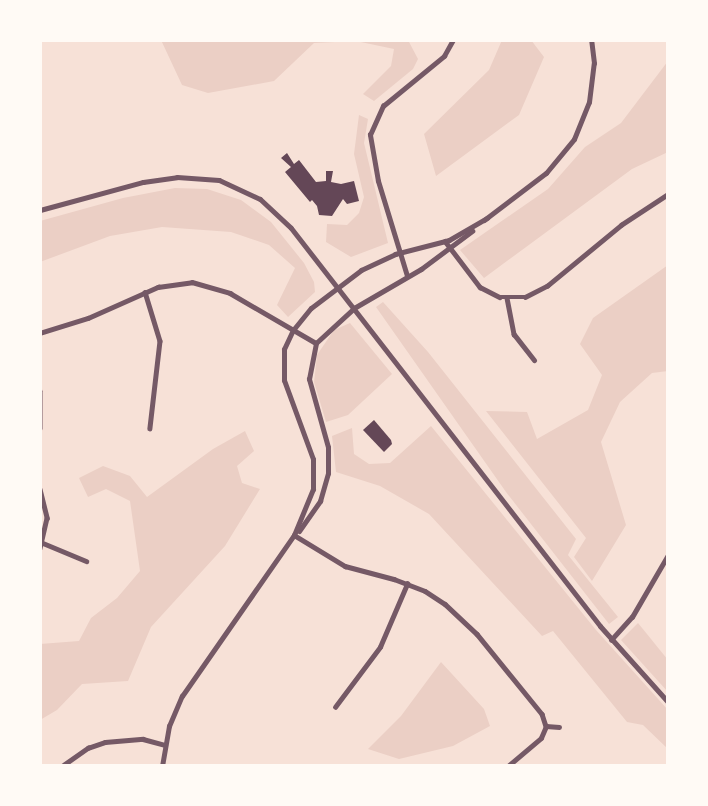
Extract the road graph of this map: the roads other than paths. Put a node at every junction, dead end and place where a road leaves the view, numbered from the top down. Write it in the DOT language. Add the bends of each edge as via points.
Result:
graph roads {
  1 [pos="453,40"];
  2 [pos="591,40"];
  3 [pos="668,194"];
  4 [pos="40,210"];
  5 [pos="487,218"];
  6 [pos="444,241"];
  7 [pos="450,249"];
  8 [pos="399,253"];
  9 [pos="407,276"];
  10 [pos="337,286"];
  11 [pos="145,292"];
  12 [pos="507,298"];
  13 [pos="354,308"];
  14 [pos="293,330"];
  15 [pos="40,333"];
  16 [pos="316,343"];
  17 [pos="534,360"];
  18 [pos="40,391"];
  19 [pos="40,428"];
  20 [pos="150,428"];
  21 [pos="40,489"];
  22 [pos="294,535"];
  23 [pos="41,546"];
  24 [pos="668,555"];
  25 [pos="86,561"];
  26 [pos="666,563"];
  27 [pos="407,584"];
  28 [pos="611,639"];
  29 [pos="668,702"];
  30 [pos="335,707"];
  31 [pos="547,726"];
  32 [pos="559,727"];
  33 [pos="165,745"];
  34 [pos="62,766"];
  35 [pos="162,766"];
  36 [pos="508,766"];
  1 -- 8 [label="street" via="444,56 383,106 370,135"];
  2 -- 5 [label="street" via="594,63 589,102 573,139 546,173"];
  3 -- 12 [label="street" via="621,225 538,292"];
  4 -- 10 [label="street" via="167,178 219,180 251,194 276,213"];
  5 -- 6 [label="street"];
  5 -- 7 [label="street"];
  6 -- 7 [label="street"];
  6 -- 8 [label="street"];
  7 -- 9 [label="street"];
  7 -- 12 [label="street" via="480,287"];
  8 -- 9 [label="street"];
  8 -- 10 [label="street" via="369,265"];
  9 -- 13 [label="street"];
  10 -- 13 [label="street"];
  10 -- 14 [label="street"];
  11 -- 14 [label="street" via="182,282 215,286"];
  11 -- 15 [label="street"];
  11 -- 20 [label="street" via="160,341"];
  12 -- 17 [label="street" via="514,334"];
  13 -- 16 [label="street"];
  13 -- 28 [label="street"];
  14 -- 16 [label="street"];
  14 -- 22 [label="street" via="284,349 284,380 308,441 314,475 308,505"];
  16 -- 22 [label="street" via="309,379 328,447 328,473 320,501"];
  18 -- 19 [label="street"];
  21 -- 23 [label="street" via="47,518"];
  22 -- 27 [label="street" via="345,566"];
  22 -- 33 [label="street" via="190,683 175,709"];
  23 -- 25 [label="street"];
  24 -- 26 [label="street"];
  26 -- 28 [label="street" via="632,617"];
  27 -- 30 [label="street" via="380,647"];
  27 -- 31 [label="street" via="431,595 471,628"];
  28 -- 29 [label="street"];
  31 -- 32 [label="street"];
  31 -- 36 [label="street" via="541,738"];
  33 -- 34 [label="street" via="143,739 105,741"];
  33 -- 35 [label="street"];
}
